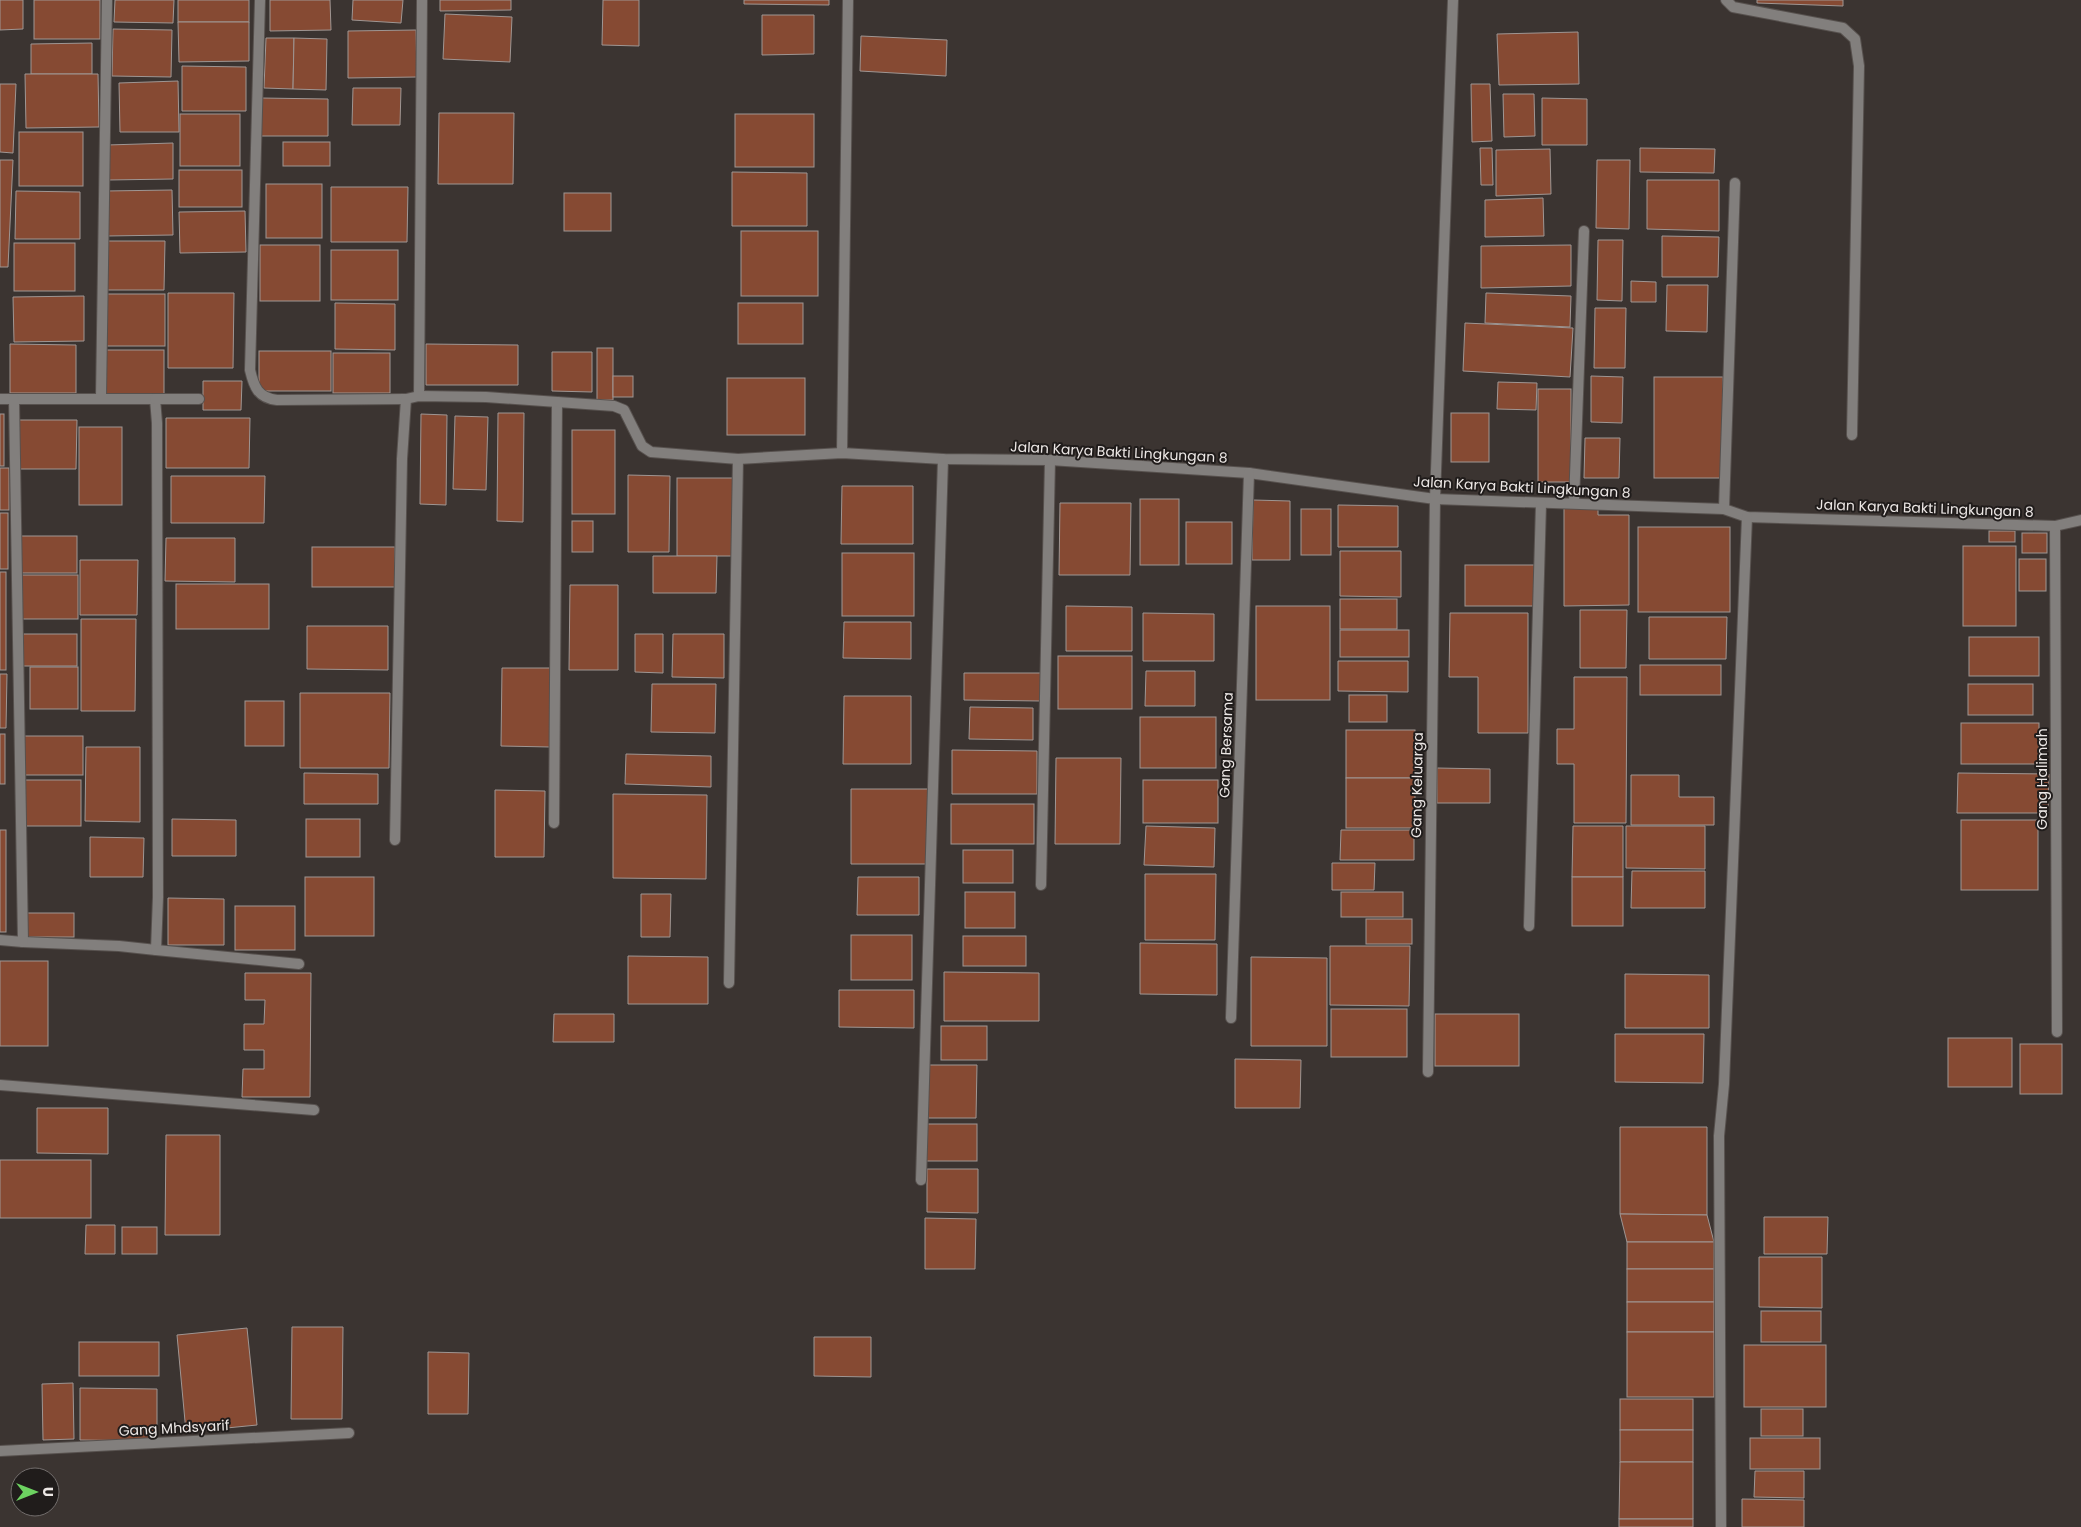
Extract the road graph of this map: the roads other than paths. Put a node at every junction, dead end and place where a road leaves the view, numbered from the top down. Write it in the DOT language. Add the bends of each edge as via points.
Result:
graph roads {
  1 [pos="107,0"];
  2 [pos="260,0"];
  3 [pos="422,0"];
  4 [pos="848,0"];
  5 [pos="1453,0"];
  6 [pos="1726,0"];
  7 [pos="1734,183"];
  8 [pos="1584,231"];
  9 [pos="419,396"];
  10 [pos="101,398"];
  11 [pos="0,399"];
  12 [pos="14,399"];
  13 [pos="155,399"];
  14 [pos="198,399"];
  15 [pos="406,399"];
  16 [pos="557,402"];
  17 [pos="1852,435"];
  18 [pos="842,453"];
  19 [pos="738,459"];
  20 [pos="943,459"];
  21 [pos="1050,460"];
  22 [pos="1249,473"];
  23 [pos="1435,499"];
  24 [pos="1574,503"];
  25 [pos="1541,504"];
  26 [pos="1724,509"];
  27 [pos="1747,517"];
  28 [pos="2081,520"];
  29 [pos="2055,526"];
  30 [pos="554,823"];
  31 [pos="395,840"];
  32 [pos="1041,885"];
  33 [pos="1529,926"];
  34 [pos="0,940"];
  35 [pos="23,942"];
  36 [pos="156,950"];
  37 [pos="299,964"];
  38 [pos="729,983"];
  39 [pos="1231,1018"];
  40 [pos="2057,1032"];
  41 [pos="1428,1072"];
  42 [pos="0,1085"];
  43 [pos="314,1110"];
  44 [pos="921,1180"];
  45 [pos="349,1433"];
  46 [pos="0,1451"];
  47 [pos="1720,1527"];
  1 -- 10 [label="street"];
  2 -- 15 [label="street" via="250,370 253,386 267,399 277,400"];
  3 -- 9 [label="street"];
  4 -- 18 [label="street"];
  5 -- 23 [label="street, Gang Keluarga"];
  6 -- 17 [label="street" via="1733,7 1843,28 1854,39 1859,66"];
  7 -- 26 [label="street"];
  8 -- 24 [label="street"];
  9 -- 15 [label="street"];
  9 -- 16 [label="street"];
  10 -- 12 [label="street"];
  10 -- 13 [label="street"];
  11 -- 12 [label="street"];
  12 -- 35 [label="street"];
  13 -- 14 [label="street"];
  13 -- 36 [label="street"];
  15 -- 31 [label="street" via="402,459"];
  16 -- 19 [label="street, Jalan Karya Bakti Lingkungan 8" via="614,406 624,410 642,446 650,452"];
  16 -- 30 [label="street"];
  18 -- 19 [label="street, Jalan Karya Bakti Lingkungan 8"];
  18 -- 20 [label="street, Jalan Karya Bakti Lingkungan 8"];
  19 -- 38 [label="street"];
  20 -- 21 [label="street, Jalan Karya Bakti Lingkungan 8"];
  20 -- 44 [label="street"];
  21 -- 22 [label="street, Jalan Karya Bakti Lingkungan 8"];
  21 -- 32 [label="street"];
  22 -- 23 [label="street, Jalan Karya Bakti Lingkungan 8"];
  22 -- 39 [label="street, Gang Bersama"];
  23 -- 25 [label="street, Jalan Karya Bakti Lingkungan 8"];
  23 -- 41 [label="street, Gang Keluarga"];
  24 -- 25 [label="street, Jalan Karya Bakti Lingkungan 8"];
  24 -- 26 [label="street, Jalan Karya Bakti Lingkungan 8"];
  25 -- 33 [label="street"];
  26 -- 27 [label="street, Jalan Karya Bakti Lingkungan 8"];
  27 -- 29 [label="street, Jalan Karya Bakti Lingkungan 8"];
  27 -- 47 [label="street" via="1719,1136"];
  28 -- 29 [label="street, Jalan Karya Bakti Lingkungan 8"];
  29 -- 40 [label="street, Gang Halimah"];
  34 -- 35 [label="street"];
  35 -- 36 [label="street"];
  36 -- 37 [label="street"];
  42 -- 43 [label="street"];
  45 -- 46 [label="street, Gang Mhdsyarif"];
}
